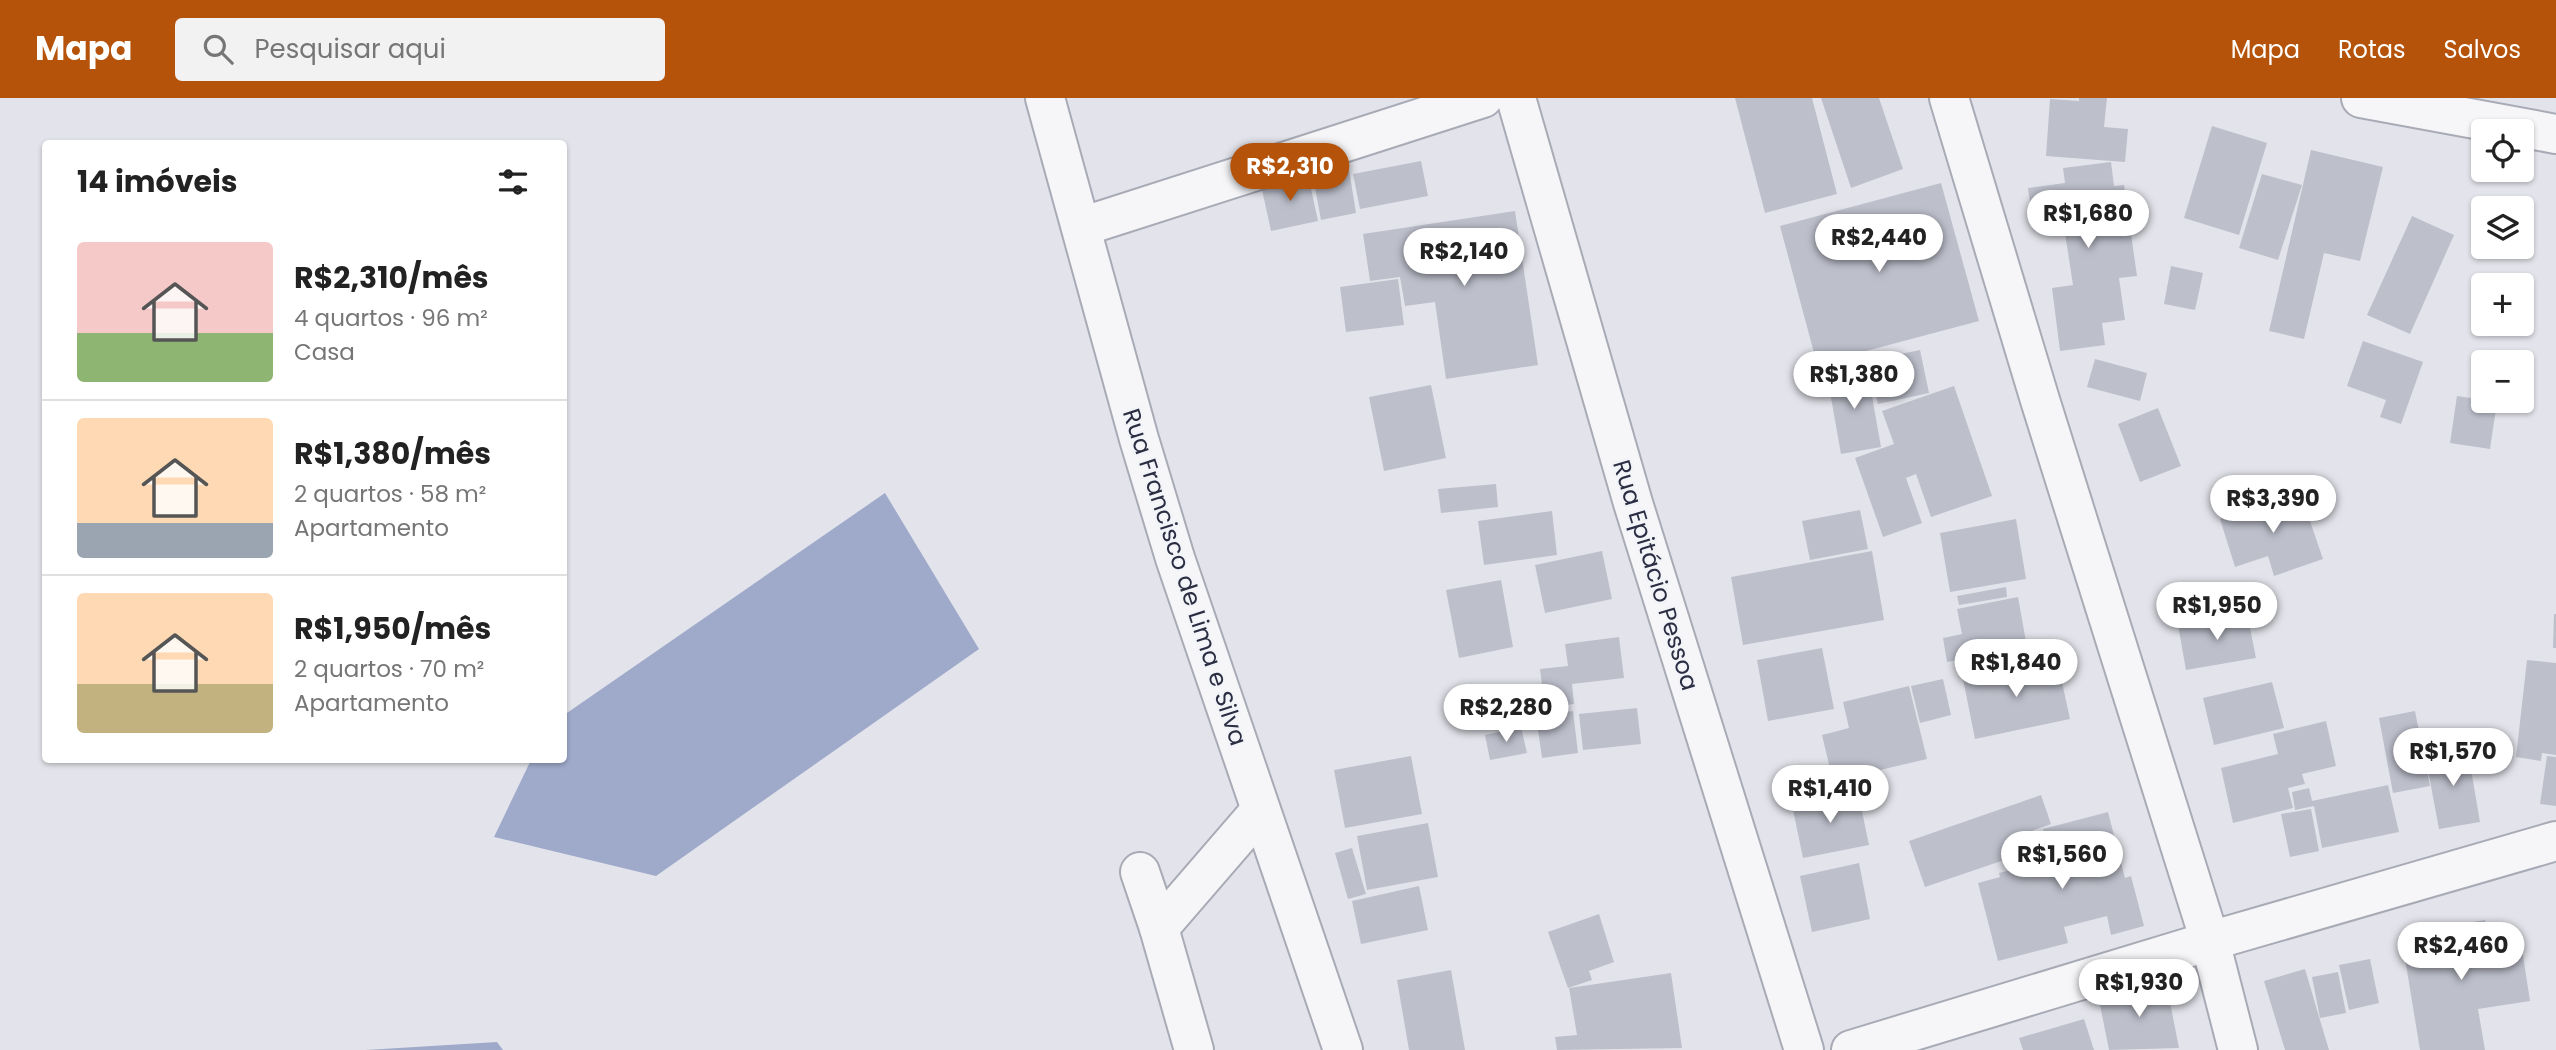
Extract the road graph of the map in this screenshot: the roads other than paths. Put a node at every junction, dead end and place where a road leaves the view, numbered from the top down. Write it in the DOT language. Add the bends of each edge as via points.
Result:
graph roads {
  1 [pos="1045,98"];
  2 [pos="1483,98"];
  3 [pos="1516,98"];
  4 [pos="1949,98"];
  5 [pos="2361,98"];
  6 [pos="2556,134"];
  7 [pos="1081,227"];
  8 [pos="1260,811"];
  9 [pos="2556,841"];
  10 [pos="1140,872"];
  11 [pos="1159,928"];
  12 [pos="2210,941"];
  13 [pos="1194,1050"];
  14 [pos="1343,1050"];
  15 [pos="1804,1050"];
  16 [pos="1851,1050"];
  17 [pos="2238,1050"];
  1 -- 7 [label="street, Rua Francisco de Lima e Silva"];
  2 -- 7 [label="street"];
  3 -- 15 [label="street, Rua Epitácio Pessoa" via="1633,503"];
  4 -- 12 [label="street"];
  5 -- 6 [label="street"];
  7 -- 8 [label="street, Rua Francisco de Lima e Silva" via="1171,545"];
  8 -- 11 [label="street"];
  8 -- 14 [label="street, Rua Francisco de Lima e Silva"];
  9 -- 12 [label="street"];
  10 -- 11 [label="street"];
  11 -- 13 [label="street"];
  12 -- 16 [label="street"];
  12 -- 17 [label="street"];
}
